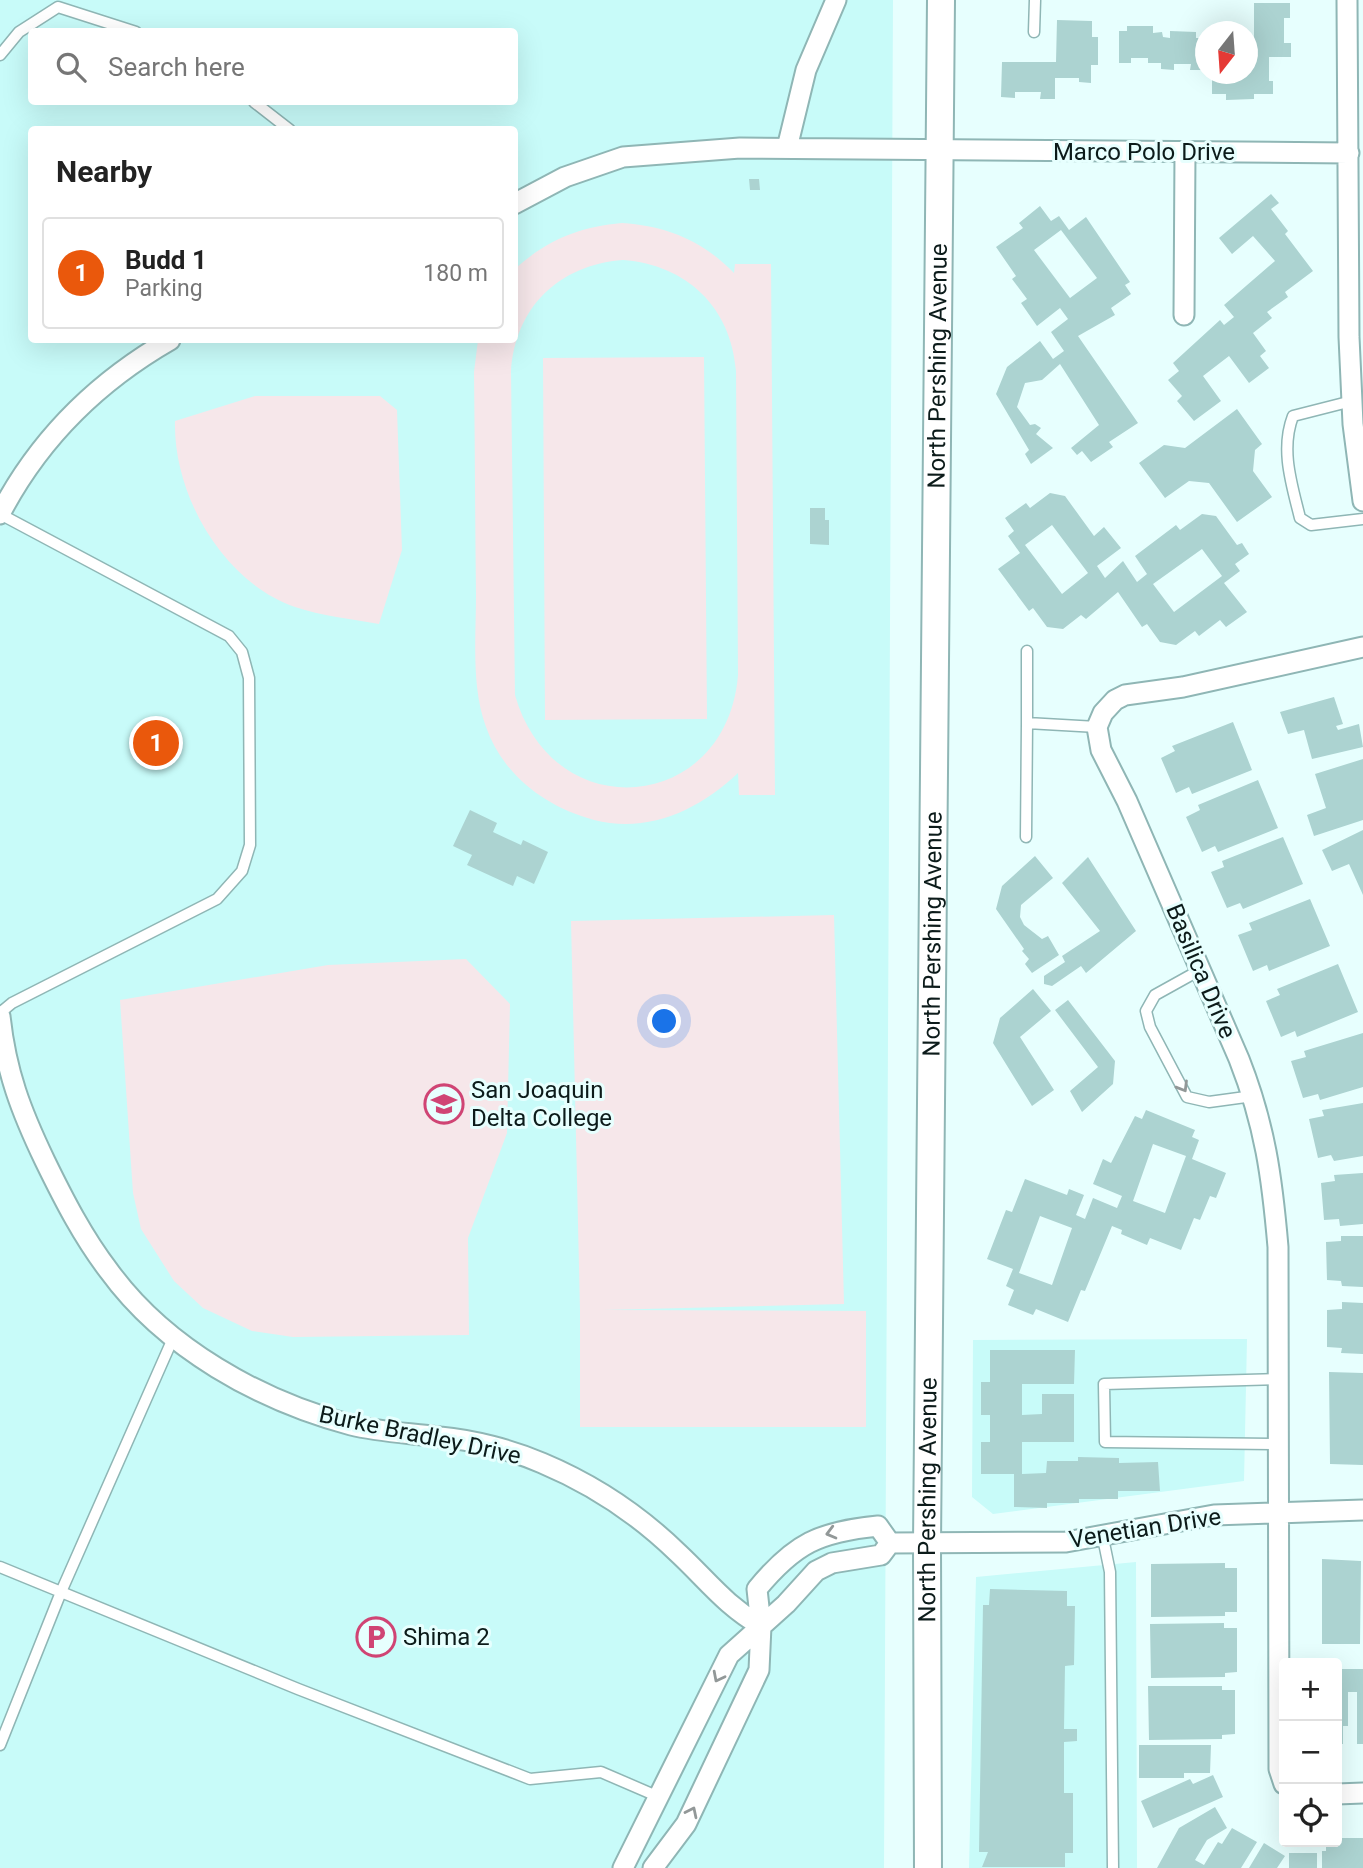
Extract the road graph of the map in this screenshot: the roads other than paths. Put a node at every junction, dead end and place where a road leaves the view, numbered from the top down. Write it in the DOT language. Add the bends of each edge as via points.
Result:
graph roads {
  1 [pos="836,0"];
  2 [pos="941,0"];
  3 [pos="1035,0"];
  4 [pos="1347,0"];
  5 [pos="124,28"];
  6 [pos="1034,32"];
  7 [pos="0,55"];
  8 [pos="258,105"];
  9 [pos="285,126"];
  10 [pos="787,148"];
  11 [pos="940,152"];
  12 [pos="1185,152"];
  13 [pos="1349,153"];
  14 [pos="518,202"];
  15 [pos="1356,288"];
  16 [pos="1184,315"];
  17 [pos="165,343"];
  18 [pos="1352,401"];
  19 [pos="5,492"];
  20 [pos="1363,501"];
  21 [pos="0,514"];
  22 [pos="1363,519"];
  23 [pos="1363,647"];
  24 [pos="1027,651"];
  25 [pos="1027,723"];
  26 [pos="1097,727"];
  27 [pos="1026,837"];
  28 [pos="1200,970"];
  29 [pos="0,1014"];
  30 [pos="6,1082"];
  31 [pos="1253,1096"];
  32 [pos="174,1336"];
  33 [pos="1278,1379"];
  34 [pos="1278,1444"];
  35 [pos="1363,1510"];
  36 [pos="1278,1512"];
  37 [pos="1103,1538"];
  38 [pos="890,1543"];
  39 [pos="927,1544"];
  40 [pos="0,1567"];
  41 [pos="61,1592"];
  42 [pos="761,1626"];
  43 [pos="0,1745"];
  44 [pos="1279,1769"];
  45 [pos="1363,1793"];
  46 [pos="1342,1794"];
  47 [pos="659,1797"];
  48 [pos="623,1868"];
  49 [pos="653,1868"];
  50 [pos="928,1868"];
  51 [pos="1113,1868"];
  1 -- 10 [label="street" via="806,70"];
  2 -- 11 [label="main road, North Pershing Avenue"];
  3 -- 6 [label="lane"];
  4 -- 13 [label="street"];
  5 -- 7 [label="lane" via="58,7 19,32"];
  8 -- 9 [label="lane"];
  10 -- 11 [label="street"];
  10 -- 14 [label="street" via="623,157 565,177"];
  11 -- 12 [label="street, Marco Polo Drive"];
  11 -- 39 [label="main road, North Pershing Avenue"];
  12 -- 13 [label="street, Marco Polo Drive"];
  12 -- 16 [label="street"];
  13 -- 15 [label="street"];
  15 -- 18 [label="street"];
  17 -- 19 [label="street" via="119,373 62,424"];
  18 -- 20 [label="street"];
  18 -- 22 [label="lane" via="1293,416 1287,463 1305,523"];
  19 -- 21 [label="street"];
  21 -- 29 [label="lane" via="229,636 243,652 249,678 250,845 242,871 217,899 12,1003"];
  23 -- 26 [label="street" via="1183,687 1125,695 1103,713"];
  24 -- 25 [label="lane"];
  25 -- 26 [label="lane"];
  25 -- 27 [label="lane"];
  26 -- 28 [label="street, Basilica Drive" via="1101,750"];
  28 -- 31 [label="street, Basilica Drive"];
  28 -- 31 [label="lane, one-way" via="1155,995 1146,1011 1150,1027 1187,1097 1209,1102"];
  29 -- 30 [label="street, Burke Bradley Drive"];
  30 -- 32 [label="street, Burke Bradley Drive" via="75,1221 116,1280"];
  31 -- 33 [label="street, Basilica Drive" via="1272,1170 1278,1247"];
  32 -- 41 [label="lane"];
  32 -- 42 [label="street, Burke Bradley Drive" via="262,1392 304,1410 353,1426 442,1437 517,1454 582,1482 629,1512 677,1551 731,1608"];
  33 -- 34 [label="street, Basilica Drive"];
  33 -- 34 [label="lane" via="1104,1384 1105,1441"];
  34 -- 36 [label="street, Basilica Drive"];
  35 -- 36 [label="street, Venetian Drive"];
  36 -- 37 [label="street, Venetian Drive" via="1214,1516"];
  36 -- 44 [label="street, Basilica Drive"];
  37 -- 39 [label="street, Venetian Drive"];
  37 -- 51 [label="lane" via="1110,1572"];
  38 -- 39 [label="street, Venetian Drive"];
  38 -- 42 [label="street" via="881,1555 832,1563 816,1571"];
  38 -- 42 [label="street, one-way" via="878,1526 824,1534 805,1542 757,1589"];
  39 -- 50 [label="main road, North Pershing Avenue"];
  40 -- 41 [label="lane"];
  41 -- 43 [label="lane"];
  41 -- 47 [label="lane" via="530,1779 601,1772"];
  42 -- 47 [label="street, one-way" via="729,1655"];
  49 -- 42 [label="street, one-way" via="686,1824 759,1670"];
  45 -- 46 [label="street"];
  47 -- 48 [label="street"];
}
